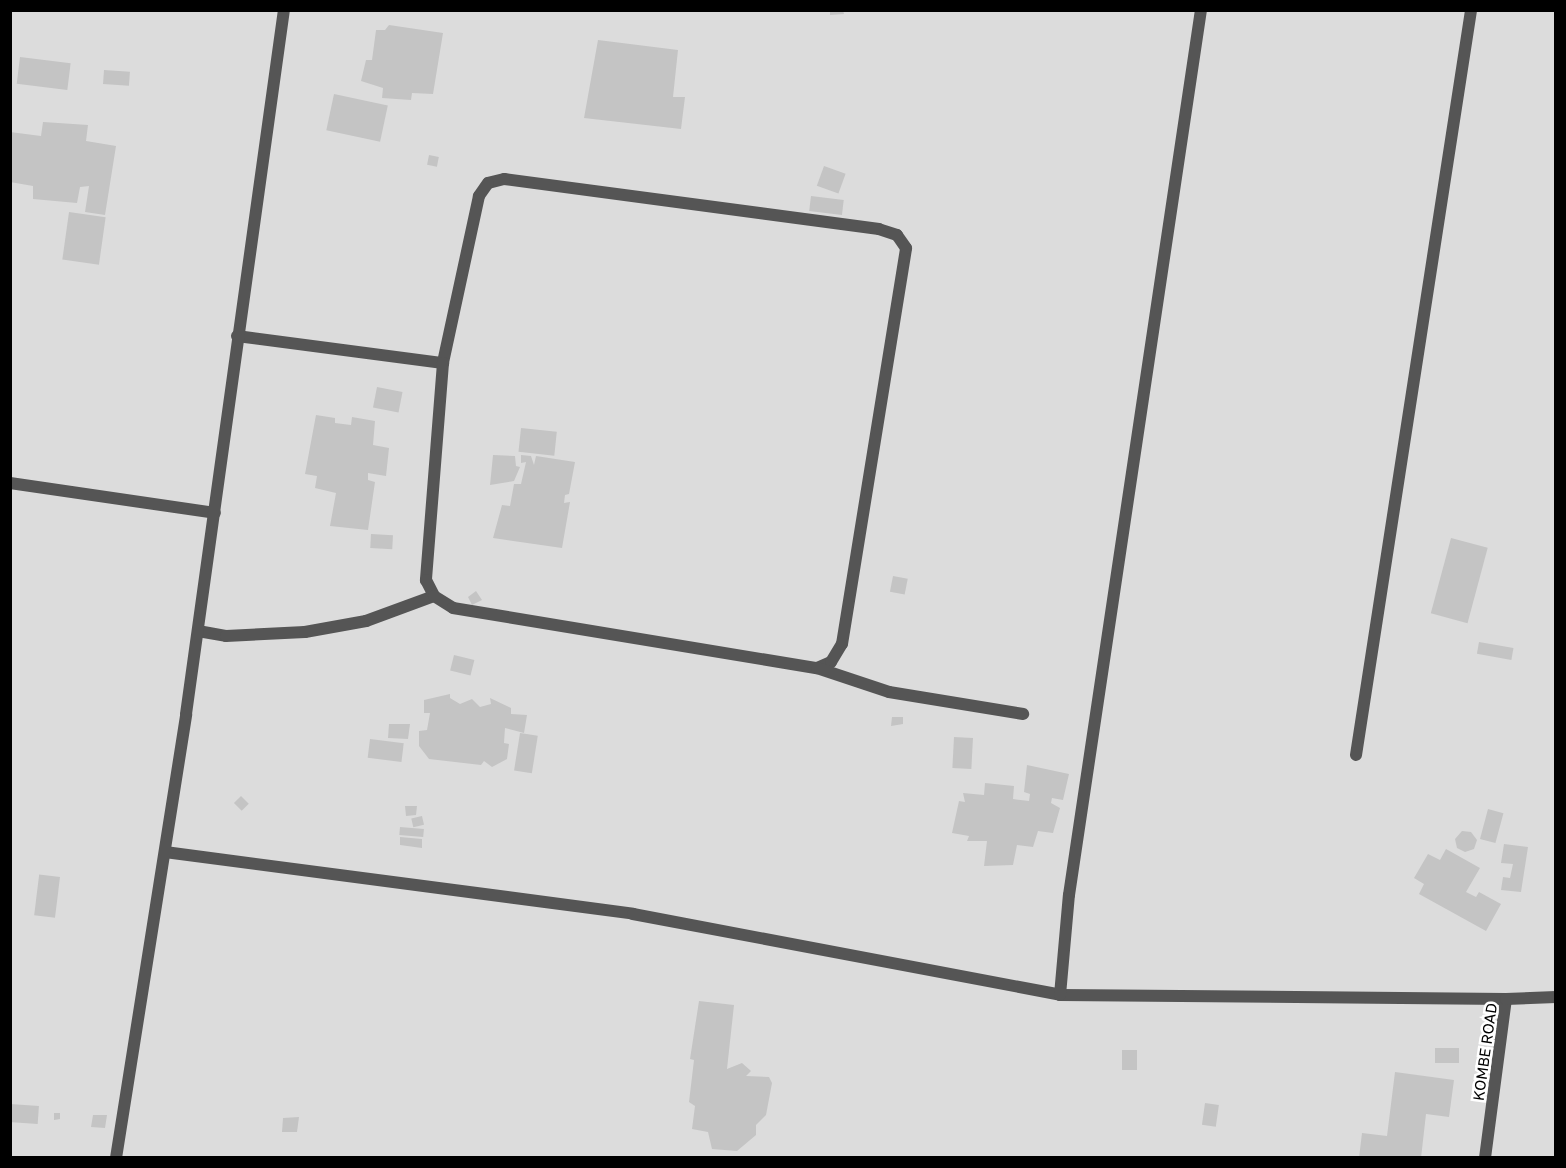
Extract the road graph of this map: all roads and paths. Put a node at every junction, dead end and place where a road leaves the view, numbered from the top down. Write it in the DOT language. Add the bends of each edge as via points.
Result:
graph roads {
  1 [pos="284,10"];
  2 [pos="1201,10"];
  3 [pos="1471,10"];
  4 [pos="237,336"];
  5 [pos="443,363"];
  6 [pos="10,483"];
  7 [pos="214,513"];
  8 [pos="434,596"];
  9 [pos="198,631"];
  10 [pos="817,668"];
  11 [pos="1023,714"];
  12 [pos="1356,755"];
  13 [pos="165,852"];
  14 [pos="1060,995"];
  15 [pos="1556,997"];
  16 [pos="1506,999"];
  17 [pos="116,1158"];
  18 [pos="1485,1158"];
  1 -- 4 [label="street"];
  2 -- 14 [label="street" via="1069,895"];
  3 -- 12 [label="street"];
  4 -- 5 [label="street"];
  4 -- 7 [label="street"];
  5 -- 8 [label="street" via="426,580"];
  5 -- 10 [label="street" via="479,196 488,183 504,179 879,229 897,235 906,248 842,644 831,662"];
  6 -- 7 [label="street"];
  7 -- 9 [label="street"];
  8 -- 9 [label="street" via="366,621 305,632 226,636"];
  8 -- 10 [label="street" via="453,608"];
  9 -- 13 [label="street"];
  10 -- 11 [label="street" via="889,692"];
  13 -- 14 [label="street" via="633,914"];
  13 -- 17 [label="street"];
  14 -- 16 [label="street"];
  15 -- 16 [label="street, KOMBE ROAD"];
  16 -- 18 [label="street, KOMBE ROAD"];
}
